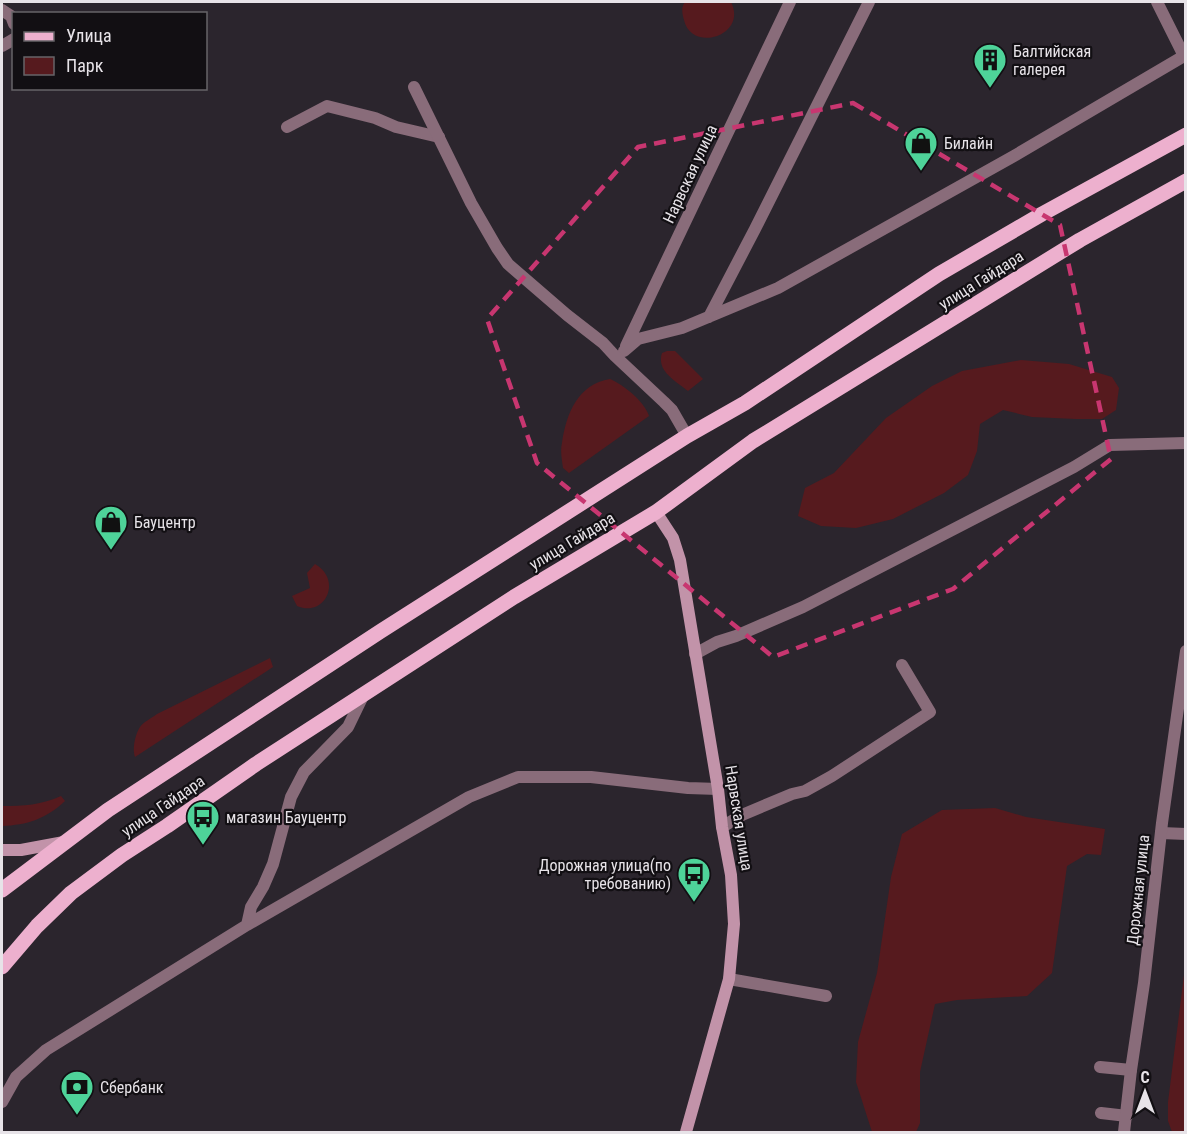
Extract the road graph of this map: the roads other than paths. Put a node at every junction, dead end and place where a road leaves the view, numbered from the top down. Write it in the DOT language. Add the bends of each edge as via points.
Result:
graph roads {
  1 [pos="790,2"];
  2 [pos="869,2"];
  3 [pos="1157,2"];
  4 [pos="414,87"];
  5 [pos="287,127"];
  6 [pos="1185,135"];
  7 [pos="439,137"];
  8 [pos="1185,181"];
  9 [pos="709,317"];
  10 [pos="623,356"];
  11 [pos="687,436"];
  12 [pos="1185,443"];
  13 [pos="656,512"];
  14 [pos="1185,651"];
  15 [pos="695,654"];
  16 [pos="902,665"];
  17 [pos="364,693"];
  18 [pos="718,789"];
  19 [pos="722,827"];
  20 [pos="1161,833"];
  21 [pos="1185,834"];
  22 [pos="64,842"];
  23 [pos="2,850"];
  24 [pos="2,890"];
  25 [pos="248,925"];
  26 [pos="2,967"];
  27 [pos="729,979"];
  28 [pos="826,996"];
  29 [pos="1100,1067"];
  30 [pos="1131,1070"];
  31 [pos="2,1102"];
  32 [pos="1101,1113"];
  33 [pos="1126,1116"];
  34 [pos="686,1132"];
  35 [pos="1124,1132"];
  1 -- 10 [label="street, Нарвская улица"];
  2 -- 9 [label="street"];
  3 -- 9 [label="street" via="1184,56 778,288"];
  4 -- 7 [label="street"];
  5 -- 7 [label="street" via="327,106"];
  6 -- 11 [label="main road, улица Гайдара" via="939,274 745,403"];
  7 -- 10 [label="street" via="471,203 508,264 615,356"];
  8 -- 13 [label="main road, улица Гайдара" via="1080,240 753,441"];
  9 -- 10 [label="street" via="638,339"];
  10 -- 11 [label="street" via="664,402"];
  11 -- 22 [label="main road, улица Гайдара"];
  12 -- 15 [label="street" via="1110,445 813,602"];
  13 -- 15 [label="street, Нарвская улица" via="673,538 680,560"];
  13 -- 17 [label="main road, улица Гайдара"];
  14 -- 20 [label="street, Дорожная улица"];
  15 -- 18 [label="street, Нарвская улица"];
  16 -- 19 [label="street" via="930,712 805,791 742,815"];
  17 -- 25 [label="street" via="348,727 304,772 291,797 273,864 251,907"];
  17 -- 26 [label="main road, улица Гайдара" via="113,861 71,893"];
  18 -- 19 [label="street, Нарвская улица"];
  18 -- 25 [label="street" via="591,777 518,777 469,796"];
  19 -- 27 [label="street, Нарвская улица" via="731,875 734,924"];
  20 -- 21 [label="street"];
  20 -- 30 [label="street, Дорожная улица"];
  22 -- 23 [label="street"];
  22 -- 24 [label="main road, улица Гайдара"];
  25 -- 31 [label="street" via="46,1050 16,1077"];
  27 -- 28 [label="street"];
  27 -- 34 [label="street, Нарвская улица"];
  29 -- 30 [label="street"];
  30 -- 33 [label="street, Дорожная улица"];
  32 -- 33 [label="street"];
  33 -- 35 [label="street, Дорожная улица"];
}
